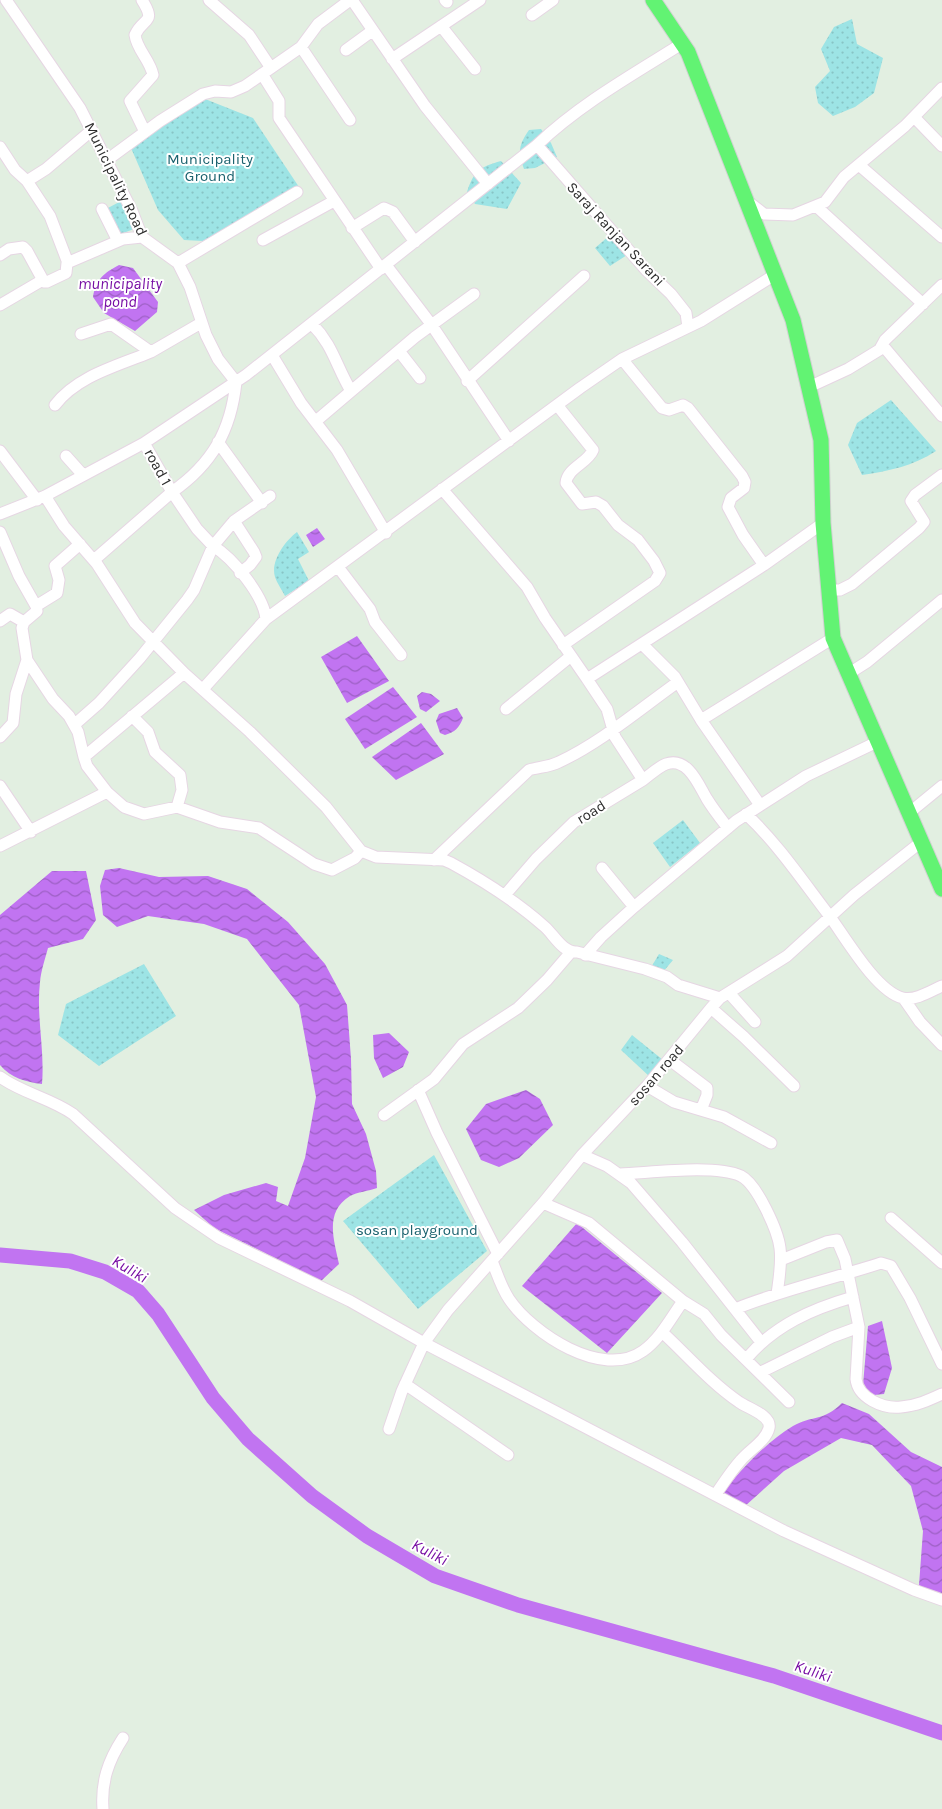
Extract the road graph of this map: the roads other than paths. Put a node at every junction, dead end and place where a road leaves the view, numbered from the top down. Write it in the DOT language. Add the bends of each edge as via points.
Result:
graph roads {
  1 [pos="6,0"];
  2 [pos="142,0"];
  3 [pos="209,0"];
  4 [pos="351,0"];
  5 [pos="480,0"];
  6 [pos="553,0"];
  7 [pos="653,0"];
  8 [pos="532,15"];
  9 [pos="441,26"];
  10 [pos="372,31"];
  11 [pos="683,43"];
  12 [pos="301,48"];
  13 [pos="346,50"];
  14 [pos="392,59"];
  15 [pos="474,69"];
  16 [pos="267,71"];
  17 [pos="942,88"];
  18 [pos="914,117"];
  19 [pos="350,120"];
  20 [pos="92,130"];
  21 [pos="145,132"];
  22 [pos="537,146"];
  23 [pos="942,146"];
  24 [pos="0,147"];
  25 [pos="107,160"];
  26 [pos="859,165"];
  27 [pos="27,181"];
  28 [pos="488,184"];
  29 [pos="297,192"];
  30 [pos="746,200"];
  31 [pos="334,201"];
  32 [pos="816,206"];
  33 [pos="102,209"];
  34 [pos="352,228"];
  35 [pos="142,237"];
  36 [pos="942,237"];
  37 [pos="263,240"];
  38 [pos="118,241"];
  39 [pos="415,242"];
  40 [pos="0,255"];
  41 [pos="68,263"];
  42 [pos="178,263"];
  43 [pos="384,267"];
  44 [pos="776,274"];
  45 [pos="584,276"];
  46 [pos="44,282"];
  47 [pos="942,284"];
  48 [pos="474,294"];
  49 [pos="923,304"];
  50 [pos="0,305"];
  51 [pos="201,323"];
  52 [pos="312,324"];
  53 [pos="432,324"];
  54 [pos="688,327"];
  55 [pos="81,334"];
  56 [pos="880,349"];
  57 [pos="399,351"];
  58 [pos="151,352"];
  59 [pos="272,355"];
  60 [pos="622,359"];
  61 [pos="420,378"];
  62 [pos="467,380"];
  63 [pos="236,382"];
  64 [pos="809,387"];
  65 [pos="351,391"];
  66 [pos="55,405"];
  67 [pos="557,405"];
  68 [pos="942,416"];
  69 [pos="316,421"];
  70 [pos="509,441"];
  71 [pos="218,442"];
  72 [pos="144,443"];
  73 [pos="0,451"];
  74 [pos="66,456"];
  75 [pos="942,475"];
  76 [pos="83,476"];
  77 [pos="442,489"];
  78 [pos="172,492"];
  79 [pos="41,498"];
  80 [pos="0,514"];
  81 [pos="234,521"];
  82 [pos="822,523"];
  83 [pos="0,532"];
  84 [pos="386,533"];
  85 [pos="80,544"];
  86 [pos="213,546"];
  87 [pos="94,560"];
  88 [pos="764,564"];
  89 [pos="338,567"];
  90 [pos="240,572"];
  91 [pos="829,590"];
  92 [pos="942,600"];
  93 [pos="36,606"];
  94 [pos="266,619"];
  95 [pos="0,622"];
  96 [pos="24,622"];
  97 [pos="833,638"];
  98 [pos="153,642"];
  99 [pos="642,644"];
  100 [pos="563,645"];
  101 [pos="401,655"];
  102 [pos="571,656"];
  103 [pos="27,660"];
  104 [pos="184,673"];
  105 [pos="848,674"];
  106 [pos="587,679"];
  107 [pos="678,682"];
  108 [pos="203,689"];
  109 [pos="506,709"];
  110 [pos="132,716"];
  111 [pos="701,720"];
  112 [pos="74,725"];
  113 [pos="612,729"];
  114 [pos="0,736"];
  115 [pos="877,742"];
  116 [pos="84,757"];
  117 [pos="643,780"];
  118 [pos="0,786"];
  119 [pos="942,786"];
  120 [pos="107,792"];
  121 [pos="760,805"];
  122 [pos="178,807"];
  123 [pos="909,813"];
  124 [pos="746,814"];
  125 [pos="728,828"];
  126 [pos="31,832"];
  127 [pos="921,842"];
  128 [pos="0,846"];
  129 [pos="362,851"];
  130 [pos="434,860"];
  131 [pos="602,868"];
  132 [pos="942,889"];
  133 [pos="505,895"];
  134 [pos="634,907"];
  135 [pos="830,916"];
  136 [pos="578,953"];
  137 [pos="942,986"];
  138 [pos="725,995"];
  139 [pos="904,999"];
  140 [pos="711,1008"];
  141 [pos="755,1022"];
  142 [pos="942,1045"];
  143 [pos="670,1060"];
  144 [pos="0,1077"];
  145 [pos="5,1084"];
  146 [pos="647,1086"];
  147 [pos="794,1086"];
  148 [pos="418,1090"];
  149 [pos="701,1110"];
  150 [pos="384,1115"];
  151 [pos="771,1143"];
  152 [pos="582,1155"];
  153 [pos="620,1174"];
  154 [pos="543,1203"];
  155 [pos="891,1218"];
  156 [pos="495,1257"];
  157 [pos="781,1260"];
  158 [pos="942,1263"];
  159 [pos="848,1274"];
  160 [pos="777,1294"];
  161 [pos="853,1297"];
  162 [pos="683,1301"];
  163 [pos="735,1309"];
  164 [pos="859,1328"];
  165 [pos="662,1332"];
  166 [pos="761,1342"];
  167 [pos="424,1343"];
  168 [pos="747,1358"];
  169 [pos="942,1364"];
  170 [pos="761,1372"];
  171 [pos="406,1384"];
  172 [pos="942,1394"];
  173 [pos="789,1402"];
  174 [pos="389,1429"];
  175 [pos="508,1455"];
  176 [pos="716,1494"];
  177 [pos="942,1600"];
  178 [pos="122,1738"];
  179 [pos="103,1809"];
  1 -- 20 [label="street, Municipality Road" via="72,95"];
  2 -- 21 [label="street" via="150,13 149,19 135,35 153,75 130,101"];
  3 -- 16 [label="street" via="249,35"];
  4 -- 10 [label="street"];
  4 -- 12 [label="street" via="318,24"];
  5 -- 9 [label="street"];
  6 -- 8 [label="street"];
  7 -- 11 [label="main road"];
  9 -- 14 [label="street"];
  9 -- 15 [label="street"];
  10 -- 13 [label="street"];
  10 -- 14 [label="street"];
  11 -- 22 [label="street" via="572,115"];
  11 -- 30 [label="main road"];
  12 -- 16 [label="street"];
  12 -- 19 [label="street"];
  14 -- 28 [label="street"];
  16 -- 21 [label="street" via="237,91 203,94"];
  16 -- 31 [label="street" via="280,101 279,118"];
  17 -- 18 [label="street"];
  18 -- 23 [label="street"];
  18 -- 26 [label="street"];
  20 -- 25 [label="street, Municipality Road"];
  20 -- 27 [label="street"];
  21 -- 25 [label="street"];
  22 -- 28 [label="street"];
  22 -- 54 [label="street, Saraj Ranjan Sarani" via="671,294 686,313"];
  24 -- 27 [label="street" via="15,170"];
  25 -- 35 [label="street, Municipality Road"];
  26 -- 32 [label="street" via="844,177 825,202"];
  26 -- 36 [label="street"];
  27 -- 41 [label="street" via="50,216"];
  28 -- 39 [label="street"];
  29 -- 42 [label="street"];
  30 -- 32 [label="street" via="764,214 793,215"];
  30 -- 44 [label="main road"];
  31 -- 34 [label="street"];
  31 -- 37 [label="street"];
  32 -- 49 [label="street"];
  33 -- 38 [label="street"];
  34 -- 39 [label="street" via="384,208 392,212"];
  34 -- 43 [label="street"];
  35 -- 38 [label="street"];
  35 -- 42 [label="street, Municipality Road"];
  38 -- 41 [label="street"];
  39 -- 43 [label="street"];
  40 -- 46 [label="street" via="9,249 23,247"];
  41 -- 46 [label="street" via="66,272"];
  42 -- 51 [label="street"];
  43 -- 52 [label="street"];
  43 -- 53 [label="street"];
  44 -- 54 [label="street"];
  44 -- 64 [label="main road" via="793,320"];
  45 -- 62 [label="street"];
  46 -- 50 [label="street"];
  47 -- 49 [label="street"];
  48 -- 53 [label="street"];
  49 -- 56 [label="street" via="885,340"];
  51 -- 58 [label="street"];
  51 -- 63 [label="street" via="218,359"];
  52 -- 59 [label="street"];
  52 -- 65 [label="street" via="332,348 337,367"];
  53 -- 57 [label="street"];
  53 -- 62 [label="street"];
  54 -- 60 [label="street"];
  55 -- 58 [label="street" via="111,324"];
  56 -- 64 [label="street" via="848,369"];
  56 -- 68 [label="street" via="884,347"];
  57 -- 61 [label="street"];
  57 -- 65 [label="street"];
  58 -- 66 [label="street" via="80,381"];
  59 -- 63 [label="street"];
  59 -- 69 [label="street"];
  60 -- 67 [label="street"];
  60 -- 88 [label="street" via="662,408 670,410 682,405 688,408 742,476 744,488 731,498 728,507"];
  62 -- 70 [label="street"];
  63 -- 71 [label="street" via="230,415"];
  63 -- 72 [label="street"];
  64 -- 82 [label="main road" via="821,440"];
  65 -- 69 [label="street"];
  67 -- 70 [label="street"];
  67 -- 100 [label="street" via="593,450 587,460 568,475 566,483 570,490 582,504 596,502 604,506 618,525 638,540 660,572 655,581"];
  69 -- 84 [label="street"];
  70 -- 77 [label="street"];
  71 -- 78 [label="street" via="199,471"];
  71 -- 81 [label="street" via="266,499"];
  72 -- 76 [label="street"];
  72 -- 78 [label="street, road 1"];
  73 -- 79 [label="street"];
  74 -- 76 [label="street"];
  75 -- 91 [label="street" via="911,501 924,522 919,528 852,584 840,590"];
  76 -- 79 [label="street"];
  77 -- 84 [label="street"];
  77 -- 100 [label="street" via="518,575"];
  78 -- 86 [label="street, road 1" via="197,530"];
  78 -- 87 [label="street"];
  79 -- 80 [label="street"];
  79 -- 85 [label="street"];
  81 -- 86 [label="street"];
  81 -- 90 [label="street" via="256,557"];
  82 -- 88 [label="street"];
  82 -- 91 [label="main road"];
  83 -- 93 [label="street"];
  84 -- 89 [label="street"];
  85 -- 87 [label="street"];
  85 -- 93 [label="street" via="55,566 60,580 57,593"];
  86 -- 90 [label="street, road 1"];
  86 -- 98 [label="street" via="194,590"];
  87 -- 98 [label="street" via="132,619"];
  88 -- 99 [label="street"];
  89 -- 94 [label="street"];
  89 -- 101 [label="street" via="370,609 374,622"];
  90 -- 94 [label="street, road 1" via="262,603"];
  91 -- 97 [label="main road"];
  92 -- 105 [label="street" via="868,662"];
  93 -- 96 [label="street" via="35,615"];
  94 -- 108 [label="street"];
  95 -- 96 [label="street" via="10,614"];
  96 -- 103 [label="street"];
  97 -- 105 [label="main road"];
  97 -- 111 [label="street"];
  98 -- 104 [label="street"];
  98 -- 112 [label="street" via="99,703"];
  99 -- 106 [label="street"];
  99 -- 107 [label="street"];
  100 -- 102 [label="street"];
  102 -- 106 [label="street"];
  102 -- 109 [label="street"];
  103 -- 112 [label="street"];
  103 -- 114 [label="street" via="16,694 12,723"];
  104 -- 108 [label="street"];
  104 -- 110 [label="street"];
  105 -- 115 [label="main road"];
  106 -- 113 [label="street" via="607,709"];
  107 -- 111 [label="street"];
  107 -- 113 [label="street"];
  108 -- 129 [label="street" via="326,807"];
  110 -- 116 [label="street"];
  110 -- 122 [label="street" via="148,732 155,752 180,774 182,790"];
  111 -- 121 [label="street"];
  112 -- 116 [label="street"];
  113 -- 117 [label="street"];
  113 -- 130 [label="street" via="559,762 529,770"];
  115 -- 121 [label="street" via="806,776"];
  115 -- 123 [label="main road"];
  116 -- 120 [label="street"];
  117 -- 125 [label="street, road" via="665,764 682,766 697,780"];
  117 -- 133 [label="street, road" via="574,822"];
  118 -- 126 [label="street"];
  119 -- 123 [label="street"];
  120 -- 122 [label="street" via="124,807 144,814"];
  120 -- 126 [label="street"];
  121 -- 124 [label="street"];
  122 -- 129 [label="street" via="220,822 259,828 314,864 332,870 356,858"];
  123 -- 127 [label="main road"];
  124 -- 125 [label="street"];
  124 -- 135 [label="street" via="771,840"];
  125 -- 134 [label="street"];
  126 -- 128 [label="street"];
  127 -- 132 [label="main road"];
  127 -- 135 [label="street, sosan road"];
  129 -- 130 [label="street" via="376,857"];
  130 -- 133 [label="street" via="451,863"];
  131 -- 134 [label="street"];
  133 -- 136 [label="street" via="545,927 562,946"];
  134 -- 136 [label="street"];
  135 -- 138 [label="street, sosan road" via="787,956"];
  135 -- 139 [label="street" via="871,973 892,993"];
  136 -- 138 [label="street" via="645,969 667,977 678,986"];
  136 -- 148 [label="street" via="501,1020 463,1044 434,1079"];
  137 -- 139 [label="street"];
  138 -- 140 [label="street, sosan road"];
  138 -- 141 [label="street"];
  139 -- 142 [label="street"];
  140 -- 143 [label="street, sosan road"];
  140 -- 147 [label="street"];
  143 -- 146 [label="street, sosan road"];
  143 -- 149 [label="street" via="707,1088"];
  144 -- 145 [label="street"];
  145 -- 167 [label="street" via="57,1103 74,1114 175,1208 219,1238 350,1301"];
  146 -- 149 [label="street" via="674,1102"];
  146 -- 152 [label="street, sosan road"];
  148 -- 150 [label="street"];
  148 -- 156 [label="street"];
  149 -- 151 [label="street" via="741,1125"];
  152 -- 153 [label="street"];
  152 -- 154 [label="street, sosan road"];
  153 -- 157 [label="street" via="685,1171 742,1177 755,1191 772,1222 778,1236"];
  153 -- 163 [label="street" via="662,1218"];
  154 -- 156 [label="street, sosan road"];
  154 -- 162 [label="street" via="589,1223"];
  155 -- 158 [label="street"];
  156 -- 165 [label="street" via="503,1290 518,1310 556,1342 594,1359 609,1361 642,1352"];
  156 -- 167 [label="street, sosan road" via="448,1310"];
  157 -- 159 [label="street" via="837,1240"];
  157 -- 160 [label="street"];
  159 -- 160 [label="street"];
  159 -- 161 [label="street"];
  159 -- 169 [label="street" via="881,1263 891,1266"];
  160 -- 163 [label="street"];
  161 -- 164 [label="street"];
  161 -- 166 [label="street" via="805,1314"];
  162 -- 165 [label="street"];
  162 -- 168 [label="street" via="704,1314 721,1335"];
  163 -- 166 [label="street"];
  164 -- 170 [label="street" via="832,1337"];
  164 -- 172 [label="street" via="856,1379 862,1393 880,1404 900,1407"];
  165 -- 176 [label="street" via="721,1388 768,1422 763,1438 741,1459"];
  166 -- 168 [label="street"];
  167 -- 171 [label="street, sosan road"];
  167 -- 176 [label="street"];
  168 -- 170 [label="street"];
  170 -- 173 [label="street"];
  171 -- 174 [label="street, sosan road"];
  171 -- 175 [label="street"];
  176 -- 177 [label="street" via="818,1547"];
  178 -- 179 [label="street" via="108,1765"];
}
